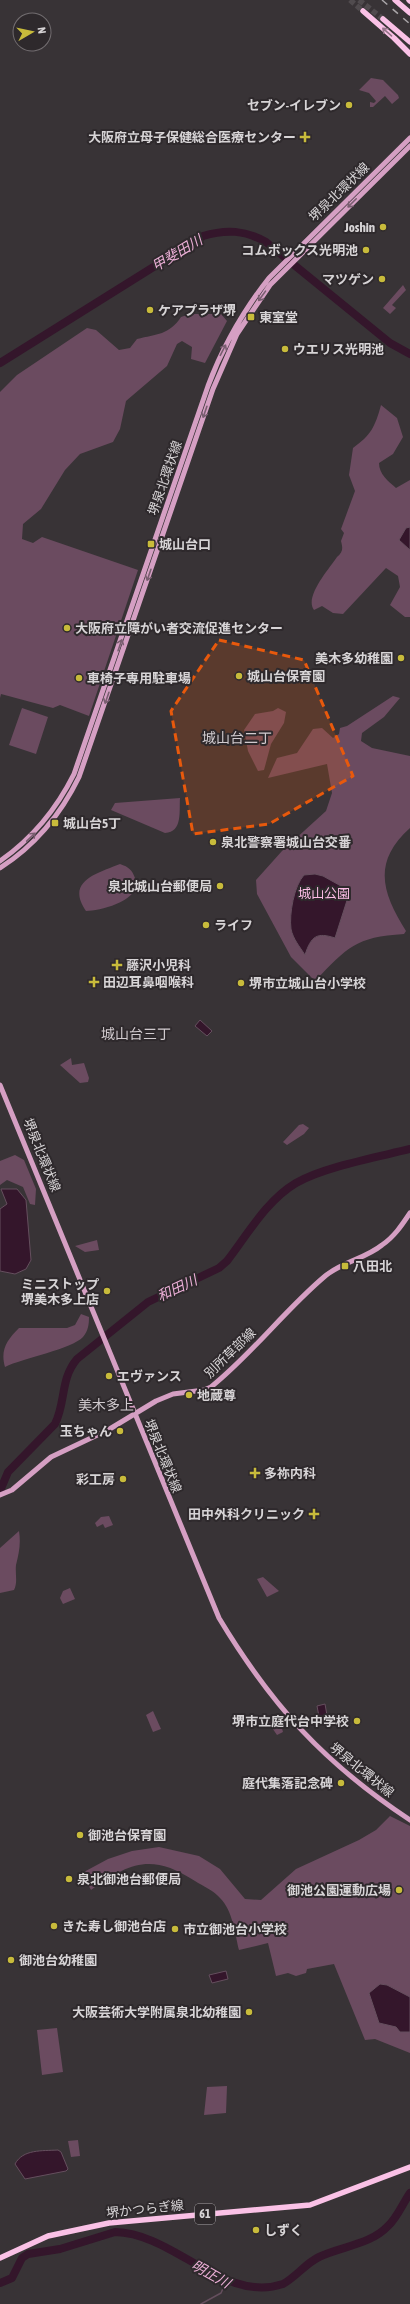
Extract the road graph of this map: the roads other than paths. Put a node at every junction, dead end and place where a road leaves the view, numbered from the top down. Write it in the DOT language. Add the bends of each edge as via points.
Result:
graph roads {
  1 [pos="395,0"];
  2 [pos="363,10"];
  3 [pos="410,13"];
  4 [pos="383,19"];
  5 [pos="410,42"];
  6 [pos="410,54"];
  7 [pos="410,138"];
  8 [pos="410,146"];
  9 [pos="292,257"];
  10 [pos="285,265"];
  11 [pos="0,861"];
  12 [pos="0,868"];
  13 [pos="0,1085"];
  14 [pos="410,1213"];
  15 [pos="134,1413"];
  16 [pos="2,1494"];
  17 [pos="410,1820"];
  18 [pos="410,2167"];
  19 [pos="0,2258"];
  1 -- 3 [label="main road"];
  6 -- 2 [label="main road, one-way"];
  4 -- 5 [label="main road"];
  7 -- 9 [label="main road, 堺泉北環状線"];
  8 -- 9 [label="main road, 堺泉北環状線, one-way"];
  9 -- 10 [label="main road, 堺泉北環状線"];
  11 -- 10 [label="main road, 堺泉北環状線, one-way" via="21,846 44,822 64,795 74,774 219,358 251,301"];
  10 -- 12 [label="main road, 堺泉北環状線, one-way" via="248,315 222,365 79,777 63,807 45,831"];
  13 -- 15 [label="main road, 堺泉北環状線"];
  14 -- 15 [label="main road, 別所草部線" via="382,1246 338,1267 324,1277 293,1304 210,1387 165,1397"];
  15 -- 16 [label="main road, 別所草部線" via="108,1430 51,1457 12,1490"];
  15 -- 17 [label="main road, 堺泉北環状線" via="208,1595 253,1673 299,1730 317,1748 378,1798"];
  18 -- 19 [label="main road, 堺かつらぎ線 / 61" via="310,2205 109,2223 48,2236"];
}
